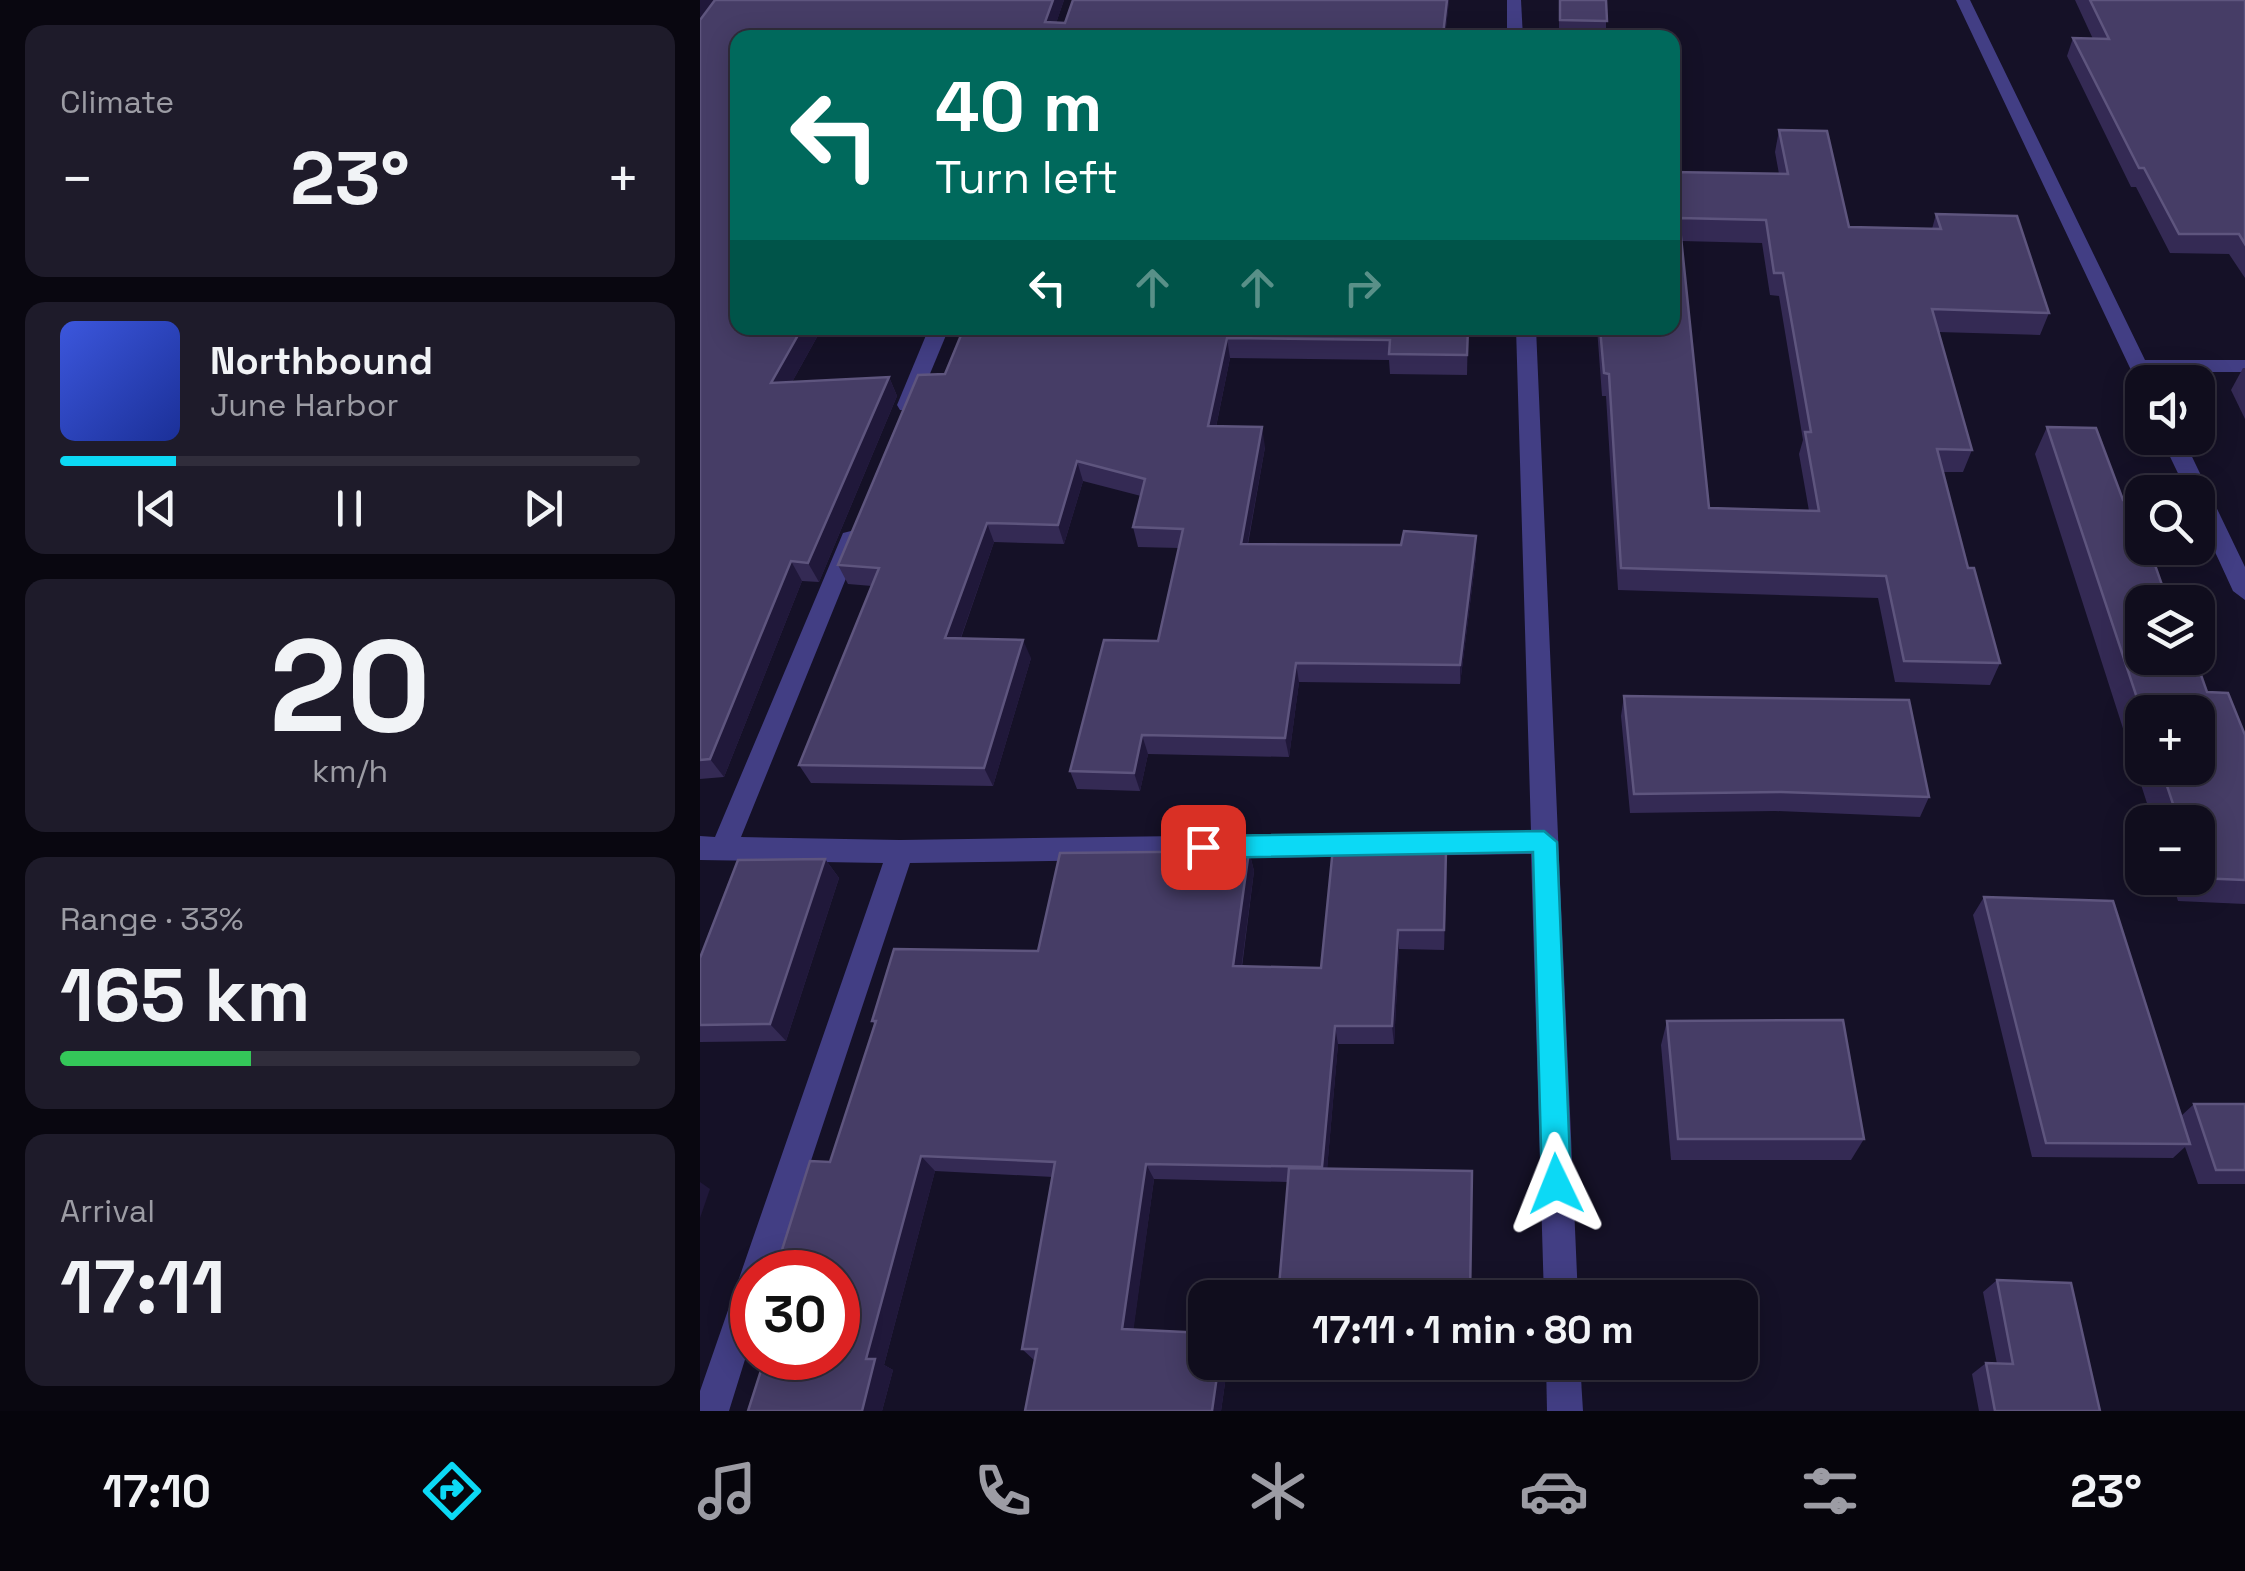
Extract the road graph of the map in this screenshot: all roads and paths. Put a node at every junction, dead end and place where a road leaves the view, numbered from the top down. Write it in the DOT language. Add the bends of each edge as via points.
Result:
graph roads {
  1 [pos="1514,0"];
  2 [pos="1963,0"];
  3 [pos="1516,30"];
  4 [pos="936,335"];
  5 [pos="1526,335"];
  6 [pos="2138,365"];
  7 [pos="2245,366"];
  8 [pos="2215,368"];
  9 [pos="894,435"];
  10 [pos="2180,455"];
  11 [pos="857,525"];
  12 [pos="2245,591"];
  13 [pos="1544,842"];
  14 [pos="712,849"];
  15 [pos="900,852"];
  16 [pos="765,1250"];
  17 [pos="1559,1280"];
  18 [pos="730,1352"];
  19 [pos="1564,1380"];
  20 [pos="710,1411"];
  21 [pos="1565,1411"];
  1 -- 3 [label="street"];
  2 -- 6 [label="street"];
  4 -- 9 [label="street"];
  5 -- 13 [label="street"];
  7 -- 8 [label="street"];
  10 -- 12 [label="street"];
  11 -- 14 [label="street"];
  13 -- 15 [label="street"];
  13 -- 17 [label="street"];
  14 -- 15 [label="street"];
  15 -- 16 [label="street"];
  18 -- 20 [label="street"];
  19 -- 21 [label="street"];
}
